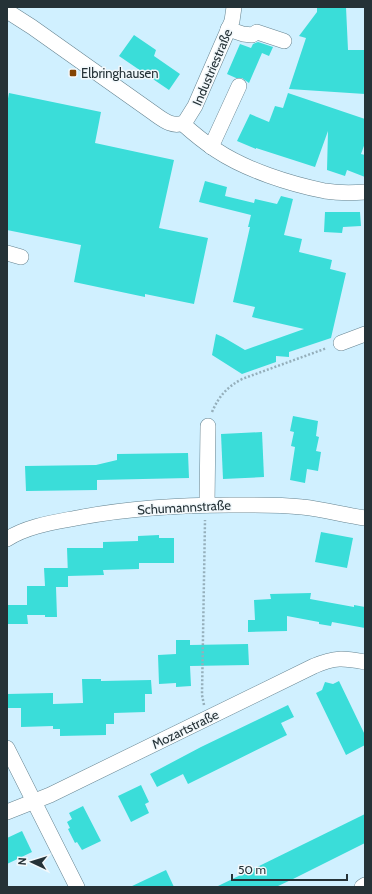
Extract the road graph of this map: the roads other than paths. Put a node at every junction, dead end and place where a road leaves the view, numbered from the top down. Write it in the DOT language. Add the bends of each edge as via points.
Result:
graph roads {
  1 [pos="234,7"];
  2 [pos="7,11"];
  3 [pos="228,29"];
  4 [pos="284,41"];
  5 [pos="239,86"];
  6 [pos="183,124"];
  7 [pos="211,146"];
  8 [pos="365,192"];
  9 [pos="365,334"];
  10 [pos="341,343"];
  11 [pos="208,426"];
  12 [pos="207,505"];
  13 [pos="365,518"];
  14 [pos="7,539"];
  15 [pos="365,662"];
  16 [pos="7,748"];
  17 [pos="34,802"];
  18 [pos="7,812"];
  19 [pos="365,885"];
  20 [pos="77,887"];
  21 [pos="362,887"];
  1 -- 3 [label="street, Industriestraße"];
  2 -- 6 [label="street" via="152,112 170,123"];
  3 -- 4 [label="street" via="252,35 257,32"];
  3 -- 6 [label="street, Industriestraße" via="190,117"];
  5 -- 7 [label="street"];
  6 -- 7 [label="street"];
  7 -- 8 [label="street" via="240,163 301,185 344,193"];
  9 -- 10 [label="street"];
  11 -- 12 [label="street"];
  12 -- 13 [label="street, Schumannstraße" via="266,504 303,507"];
  12 -- 14 [label="street, Schumannstraße" via="108,512 30,528"];
  15 -- 17 [label="street, Mozartstraße" via="340,658 324,662"];
  16 -- 17 [label="street"];
  17 -- 18 [label="street, Mozartstraße"];
  17 -- 20 [label="street"];
  19 -- 21 [label="street"];
}
